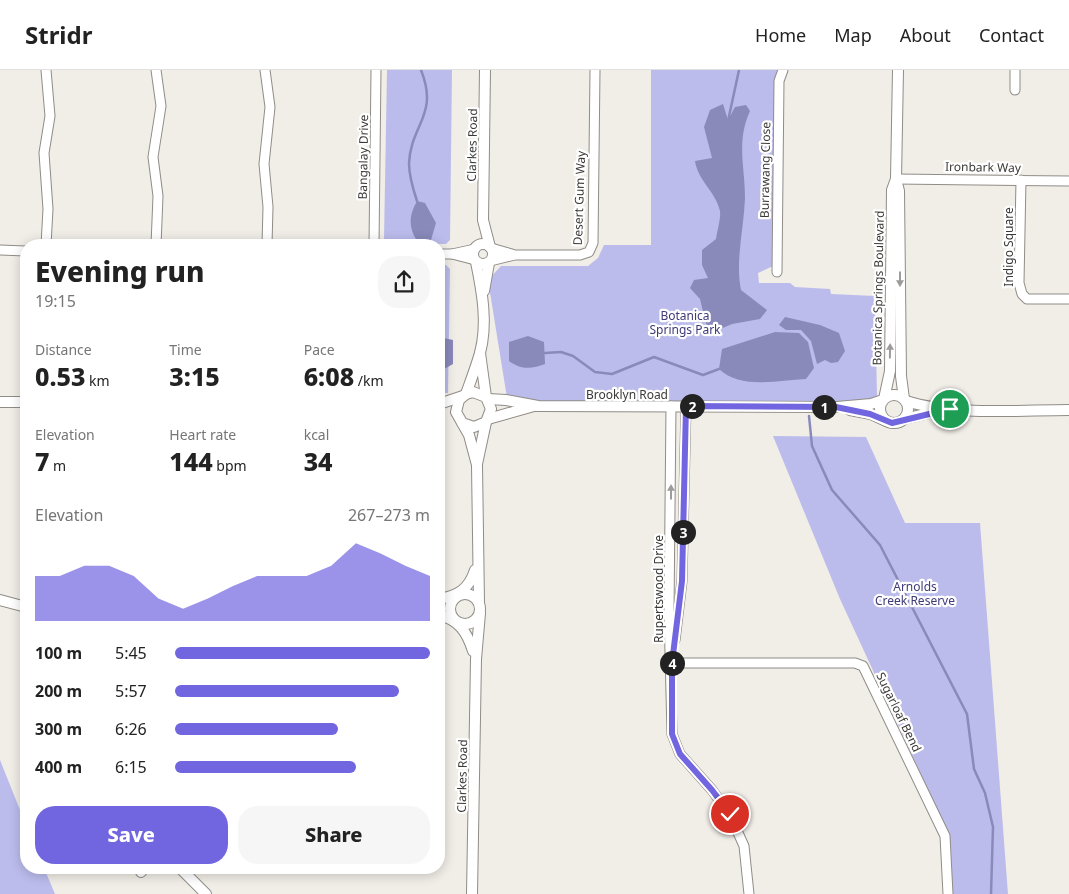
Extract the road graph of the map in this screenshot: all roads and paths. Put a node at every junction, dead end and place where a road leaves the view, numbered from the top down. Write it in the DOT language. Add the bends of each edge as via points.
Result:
graph roads {
  1 [pos="46,70"];
  2 [pos="156,70"];
  3 [pos="266,70"];
  4 [pos="376,70"];
  5 [pos="485,70"];
  6 [pos="595,70"];
  7 [pos="784,70"];
  8 [pos="898,70"];
  9 [pos="1015,70"];
  10 [pos="1015,90"];
  11 [pos="896,178"];
  12 [pos="1021,180"];
  13 [pos="1069,181"];
  14 [pos="483,220"];
  15 [pos="46,239"];
  16 [pos="156,239"];
  17 [pos="267,239"];
  18 [pos="374,239"];
  19 [pos="490,248"];
  20 [pos="475,249"];
  21 [pos="0,250"];
  22 [pos="20,250"];
  23 [pos="445,254"];
  24 [pos="452,254"];
  25 [pos="515,255"];
  26 [pos="476,261"];
  27 [pos="489,262"];
  28 [pos="777,272"];
  29 [pos="483,293"];
  30 [pos="1069,300"];
  31 [pos="480,352"];
  32 [pos="465,395"];
  33 [pos="487,398"];
  34 [pos="883,400"];
  35 [pos="905,400"];
  36 [pos="0,402"];
  37 [pos="20,402"];
  38 [pos="445,402"];
  39 [pos="538,406"];
  40 [pos="671,406"];
  41 [pos="686,406"];
  42 [pos="836,407"];
  43 [pos="950,409"];
  44 [pos="1069,410"];
  45 [pos="445,411"];
  46 [pos="904,419"];
  47 [pos="460,420"];
  48 [pos="487,421"];
  49 [pos="888,422"];
  50 [pos="477,465"];
  51 [pos="670,516"];
  52 [pos="683,516"];
  53 [pos="478,562"];
  54 [pos="459,594"];
  55 [pos="445,598"];
  56 [pos="0,600"];
  57 [pos="20,606"];
  58 [pos="0,608"];
  59 [pos="20,608"];
  60 [pos="479,608"];
  61 [pos="445,617"];
  62 [pos="457,622"];
  63 [pos="476,659"];
  64 [pos="672,663"];
  65 [pos="186,874"];
  66 [pos="206,894"];
  67 [pos="472,894"];
  68 [pos="749,894"];
  69 [pos="948,894"];
  1 -- 15 [label="street" via="50,116 44,153"];
  2 -- 16 [label="street" via="160,106 153,157 158,196"];
  3 -- 17 [label="street" via="270,107 264,164"];
  4 -- 18 [label="street, Bangalay Drive"];
  5 -- 14 [label="street, Clarkes Road"];
  6 -- 25 [label="street, Desert Gum Way" via="590,252 580,255"];
  7 -- 28 [label="street, Burrawang Close" via="779,81"];
  8 -- 11 [label="street, Botanica Springs Boulevard"];
  9 -- 10 [label="street"];
  11 -- 12 [label="street, Ironbark Way"];
  34 -- 11 [label="street, Botanica Springs Boulevard, one-way" via="890,371 892,190"];
  11 -- 35 [label="street, Botanica Springs Boulevard, one-way" via="899,191 901,376"];
  12 -- 13 [label="street, Ironbark Way"];
  12 -- 30 [label="street, Indigo Square" via="1019,283 1022,294 1027,299"];
  14 -- 19 [label="street, Clarkes Road"];
  14 -- 20 [label="street, Clarkes Road"];
  19 -- 20 [label="street" via="481,245"];
  19 -- 25 [label="street, Desert Gum Way"];
  19 -- 27 [label="street" via="493,256"];
  20 -- 24 [label="street"];
  20 -- 26 [label="street"];
  21 -- 22 [label="street"];
  23 -- 24 [label="street"];
  24 -- 26 [label="street"];
  25 -- 27 [label="street, Desert Gum Way"];
  26 -- 27 [label="street" via="482,264"];
  26 -- 29 [label="street"];
  27 -- 29 [label="street"];
  29 -- 31 [label="street"];
  31 -- 32 [label="street"];
  31 -- 33 [label="street"];
  32 -- 33 [label="street" via="473,392"];
  32 -- 38 [label="street"];
  32 -- 47 [label="street" via="456,406"];
  33 -- 39 [label="street, Brooklyn Road"];
  33 -- 48 [label="street" via="491,409"];
  34 -- 35 [label="street" via="892,395"];
  34 -- 42 [label="street, Brooklyn Road"];
  34 -- 49 [label="street" via="880,412"];
  35 -- 43 [label="street"];
  35 -- 46 [label="street" via="908,412"];
  36 -- 37 [label="street"];
  39 -- 40 [label="street, Brooklyn Road"];
  39 -- 48 [label="street, Brooklyn Road"];
  40 -- 41 [label="street, Brooklyn Road"];
  51 -- 40 [label="street, Rupertswood Drive, one-way"];
  41 -- 42 [label="street, Brooklyn Road"];
  41 -- 52 [label="street, Rupertswood Drive"];
  42 -- 49 [label="street, Brooklyn Road" via="870,414"];
  43 -- 44 [label="street"];
  43 -- 46 [label="street"];
  45 -- 47 [label="street"];
  46 -- 49 [label="street"];
  47 -- 48 [label="street" via="474,427"];
  47 -- 50 [label="street, Clarkes Road" via="469,435"];
  48 -- 50 [label="street, Clarkes Road"];
  50 -- 53 [label="street, Clarkes Road"];
  51 -- 52 [label="street"];
  51 -- 64 [label="street, Rupertswood Drive"];
  52 -- 64 [label="street, Rupertswood Drive" via="682,581"];
  53 -- 54 [label="street, Clarkes Road" via="466,589"];
  53 -- 60 [label="street, Clarkes Road"];
  54 -- 55 [label="street"];
  54 -- 60 [label="street" via="471,595"];
  54 -- 62 [label="street, Clarkes Road" via="450,606 452,617"];
  56 -- 57 [label="street"];
  58 -- 59 [label="street"];
  60 -- 62 [label="street" via="470,623"];
  60 -- 63 [label="street, Clarkes Road"];
  61 -- 62 [label="street"];
  62 -- 63 [label="street, Clarkes Road" via="469,637"];
  63 -- 67 [label="street, Clarkes Road"];
  64 -- 68 [label="street, Rupertswood Drive" via="672,734 680,754 730,814 744,846"];
  64 -- 69 [label="street, Sugarloaf Bend" via="855,663 863,666 945,836"];
  65 -- 66 [label="street"];
}
